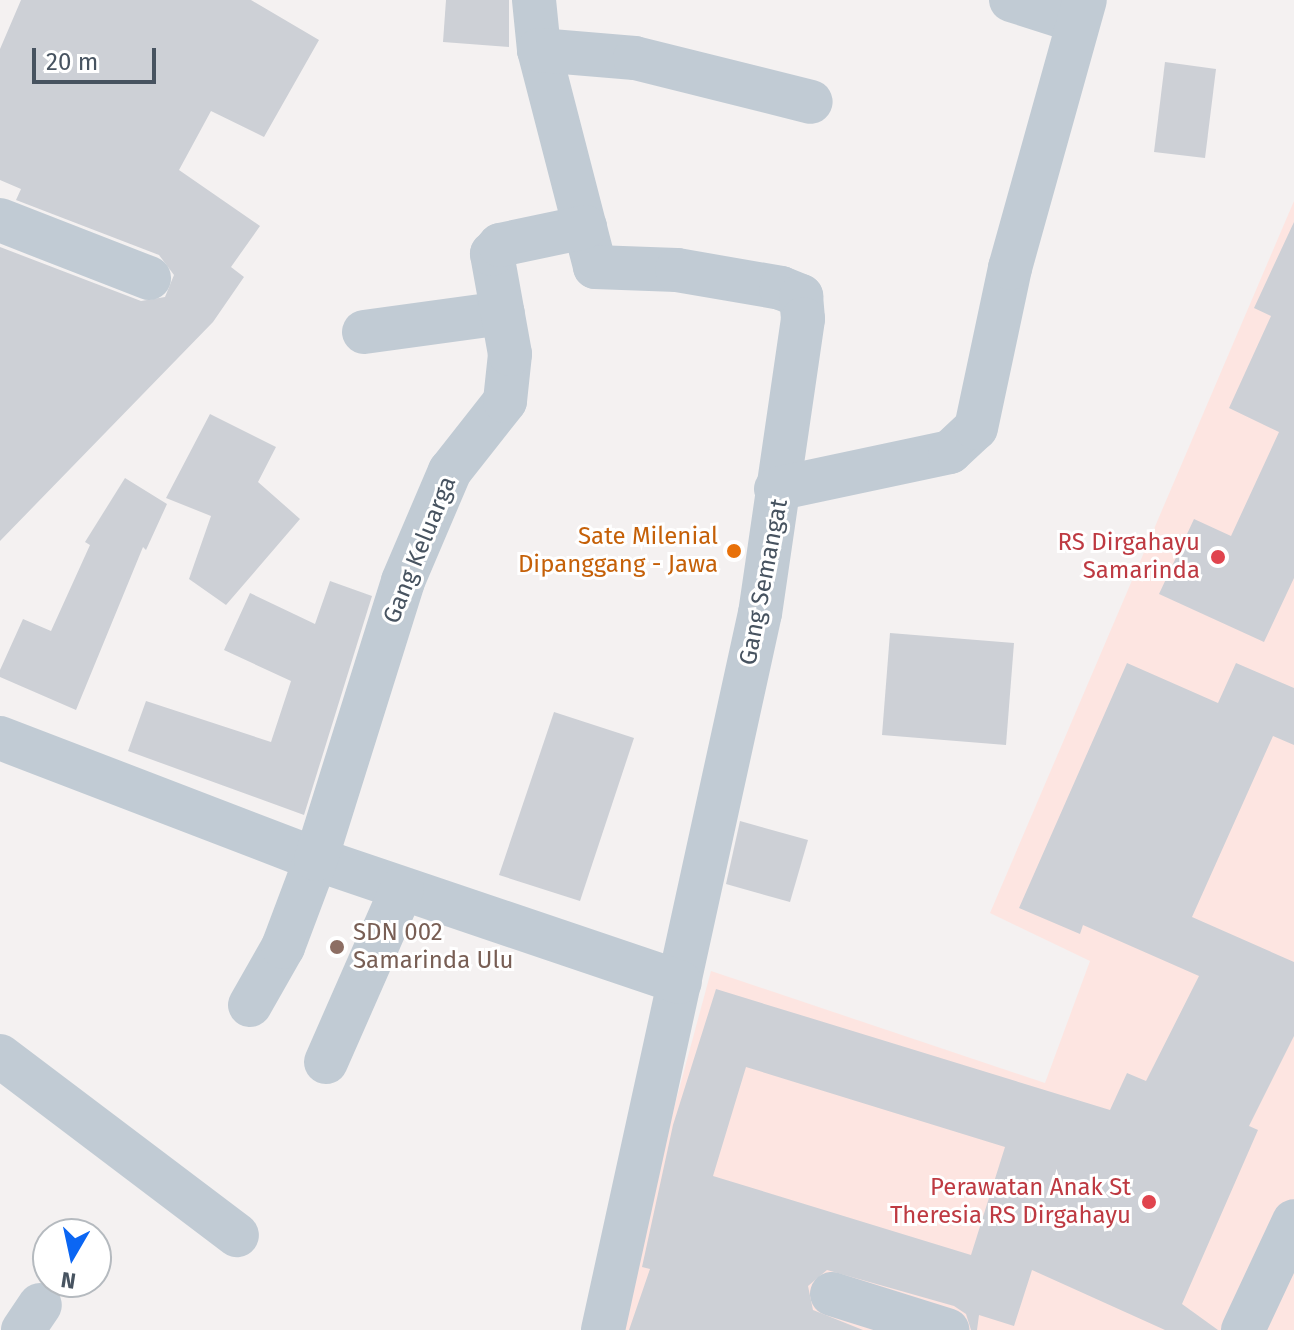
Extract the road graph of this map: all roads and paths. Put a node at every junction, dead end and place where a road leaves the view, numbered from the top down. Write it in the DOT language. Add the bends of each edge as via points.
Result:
graph roads {
  1 [pos="534,0"];
  2 [pos="1011,0"];
  3 [pos="1081,11"];
  4 [pos="539,50"];
  5 [pos="811,102"];
  6 [pos="0,220"];
  7 [pos="585,227"];
  8 [pos="149,278"];
  9 [pos="503,313"];
  10 [pos="364,332"];
  11 [pos="776,489"];
  12 [pos="0,738"];
  13 [pos="316,859"];
  14 [pos="402,889"];
  15 [pos="680,982"];
  16 [pos="250,1005"];
  17 [pos="0,1056"];
  18 [pos="326,1062"];
  19 [pos="1294,1221"];
  20 [pos="237,1235"];
  21 [pos="832,1294"];
  22 [pos="603,1330"];
  23 [pos="947,1330"];
  24 [pos="1243,1330"];
  1 -- 4 [label="street"];
  2 -- 3 [label="street"];
  3 -- 11 [label="street, Gang Semangat" via="1010,268 976,428 950,452"];
  4 -- 5 [label="street" via="635,58"];
  4 -- 7 [label="street"];
  6 -- 8 [label="street"];
  7 -- 9 [label="street, Gang Keluarga" via="495,248"];
  7 -- 11 [label="street" via="595,267 677,270 801,296 803,319"];
  9 -- 10 [label="street"];
  9 -- 13 [label="street, Gang Keluarga" via="510,354 505,401 450,471 403,581"];
  11 -- 15 [label="street, Gang Semangat" via="760,613"];
  12 -- 13 [label="street"];
  13 -- 14 [label="street"];
  13 -- 16 [label="street, Gang Keluarga" via="283,947"];
  14 -- 15 [label="street"];
  14 -- 18 [label="street"];
  15 -- 22 [label="street, Gang Semangat"];
  17 -- 20 [label="street"];
  19 -- 24 [label="street"];
  21 -- 23 [label="street"];
}
